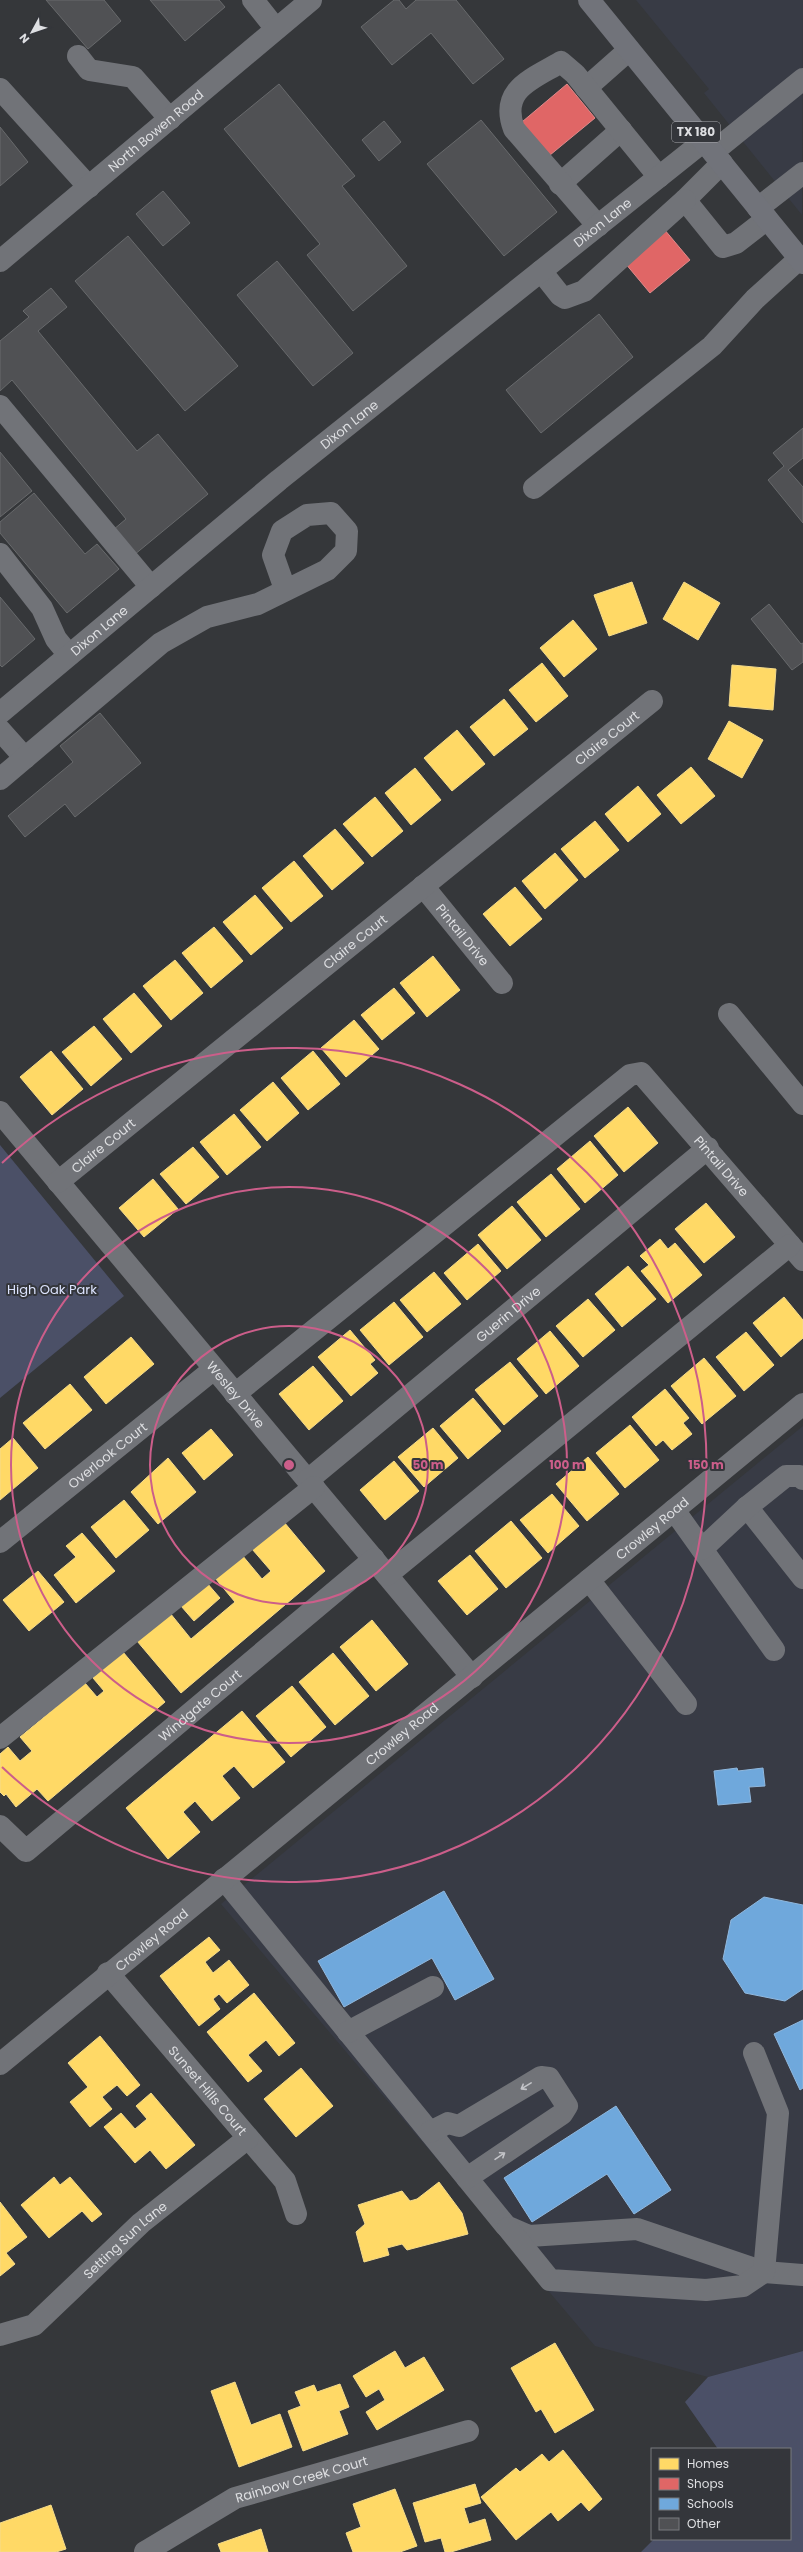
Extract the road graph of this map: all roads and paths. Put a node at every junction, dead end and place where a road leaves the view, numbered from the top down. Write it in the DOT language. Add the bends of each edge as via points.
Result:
graph roads {
  1 [pos="253,0"];
  2 [pos="311,0"];
  3 [pos="589,0"];
  4 [pos="276,29"];
  5 [pos="629,50"];
  6 [pos="78,56"];
  7 [pos="803,79"];
  8 [pos="586,88"];
  9 [pos="0,89"];
  10 [pos="170,119"];
  11 [pos="621,130"];
  12 [pos="713,152"];
  13 [pos="803,173"];
  14 [pos="659,177"];
  15 [pos="560,184"];
  16 [pos="89,187"];
  17 [pos="685,200"];
  18 [pos="763,214"];
  19 [pos="598,226"];
  20 [pos="0,261"];
  21 [pos="801,261"];
  22 [pos="541,271"];
  23 [pos="0,406"];
  24 [pos="534,488"];
  25 [pos="0,554"];
  26 [pos="151,587"];
  27 [pos="285,590"];
  28 [pos="69,655"];
  29 [pos="652,700"];
  30 [pos="0,713"];
  31 [pos="0,730"];
  32 [pos="25,758"];
  33 [pos="0,779"];
  34 [pos="423,886"];
  35 [pos="502,983"];
  36 [pos="729,1014"];
  37 [pos="803,1104"];
  38 [pos="0,1112"];
  39 [pos="708,1148"];
  40 [pos="58,1182"];
  41 [pos="797,1252"];
  42 [pos="214,1369"];
  43 [pos="235,1394"];
  44 [pos="803,1404"];
  45 [pos="803,1479"];
  46 [pos="311,1484"];
  47 [pos="747,1507"];
  48 [pos="674,1510"];
  49 [pos="0,1542"];
  50 [pos="702,1549"];
  51 [pos="374,1559"];
  52 [pos="387,1575"];
  53 [pos="803,1578"];
  54 [pos="589,1580"];
  55 [pos="774,1650"];
  56 [pos="472,1676"];
  57 [pos="686,1704"];
  58 [pos="0,1738"];
  59 [pos="0,1826"];
  60 [pos="224,1879"];
  61 [pos="108,1973"];
  62 [pos="433,1987"];
  63 [pos="348,2032"];
  64 [pos="754,2053"];
  65 [pos="0,2064"];
  66 [pos="430,2132"];
  67 [pos="248,2138"];
  68 [pos="467,2178"];
  69 [pos="296,2214"];
  70 [pos="506,2226"];
  71 [pos="764,2272"];
  72 [pos="803,2274"];
  73 [pos="0,2335"];
  74 [pos="468,2431"];
  75 [pos="145,2552"];
  1 -- 4 [label="street"];
  2 -- 4 [label="street, North Bowen Road"];
  3 -- 5 [label="main road, TX 180"];
  4 -- 10 [label="street, North Bowen Road"];
  5 -- 8 [label="street"];
  5 -- 12 [label="main road, TX 180"];
  6 -- 10 [label="street" via="89,70 133,77"];
  7 -- 12 [label="street"];
  8 -- 11 [label="street"];
  8 -- 15 [label="street" via="561,62 526,82 510,100 509,115 514,129"];
  9 -- 16 [label="street"];
  10 -- 16 [label="street, North Bowen Road"];
  11 -- 14 [label="street"];
  11 -- 15 [label="street"];
  12 -- 14 [label="street, Dixon Lane"];
  12 -- 17 [label="street"];
  12 -- 18 [label="main road, TX 180"];
  13 -- 18 [label="street"];
  14 -- 19 [label="street, Dixon Lane"];
  15 -- 19 [label="street"];
  16 -- 20 [label="street, North Bowen Road"];
  17 -- 18 [label="street" via="723,246 736,243"];
  17 -- 22 [label="street" via="584,291 565,298"];
  18 -- 21 [label="main road, TX 180"];
  19 -- 22 [label="street, Dixon Lane"];
  21 -- 24 [label="street" via="755,299 712,346"];
  22 -- 26 [label="street, Dixon Lane" via="279,480"];
  23 -- 26 [label="street"];
  25 -- 28 [label="street" via="42,608 56,639"];
  26 -- 28 [label="street, Dixon Lane"];
  27 -- 32 [label="street" via="258,604 206,617 161,643"];
  28 -- 30 [label="street, Dixon Lane"];
  29 -- 34 [label="street, Claire Court"];
  31 -- 32 [label="street"];
  32 -- 33 [label="street"];
  34 -- 35 [label="street, Pintail Drive"];
  34 -- 40 [label="street, Claire Court"];
  36 -- 37 [label="street"];
  38 -- 40 [label="street, Wesley Drive"];
  39 -- 41 [label="street, Pintail Drive"];
  39 -- 43 [label="street, Pintail Drive" via="640,1073 630,1075"];
  39 -- 46 [label="street, Guerin Drive"];
  40 -- 42 [label="street, Wesley Drive"];
  41 -- 52 [label="street"];
  42 -- 43 [label="street, Wesley Drive"];
  42 -- 49 [label="street, Overlook Court"];
  43 -- 46 [label="street, Wesley Drive"];
  44 -- 48 [label="street, Crowley Road"];
  45 -- 47 [label="street" via="800,1476 786,1476"];
  46 -- 51 [label="street, Wesley Drive"];
  46 -- 58 [label="street, Guerin Drive"];
  47 -- 50 [label="street"];
  47 -- 53 [label="street"];
  48 -- 50 [label="street"];
  48 -- 54 [label="street, Crowley Road"];
  50 -- 55 [label="street"];
  51 -- 52 [label="street, Wesley Drive"];
  51 -- 59 [label="street, Windgate Court" via="26,1851"];
  52 -- 56 [label="street, Wesley Drive"];
  54 -- 56 [label="street, Crowley Road"];
  54 -- 57 [label="street"];
  56 -- 60 [label="street, Crowley Road"];
  60 -- 61 [label="street, Crowley Road"];
  60 -- 63 [label="street"];
  61 -- 65 [label="street, Crowley Road"];
  61 -- 67 [label="street, Sunset Hills Court"];
  62 -- 63 [label="street"];
  63 -- 66 [label="street"];
  64 -- 71 [label="street" via="778,2112"];
  66 -- 68 [label="street"];
  68 -- 66 [label="street, one-way" via="562,2114 567,2106 549,2078 541,2077 459,2126 448,2122"];
  67 -- 69 [label="street, Sunset Hills Court" via="285,2181"];
  67 -- 73 [label="street, Setting Sun Lane" via="141,2223 34,2326"];
  68 -- 70 [label="street"];
  70 -- 71 [label="street" via="529,2236 637,2229"];
  70 -- 71 [label="street" via="550,2280 706,2290 743,2286"];
  71 -- 72 [label="street"];
  74 -- 75 [label="street, Rainbow Creek Court" via="235,2498"];
}
